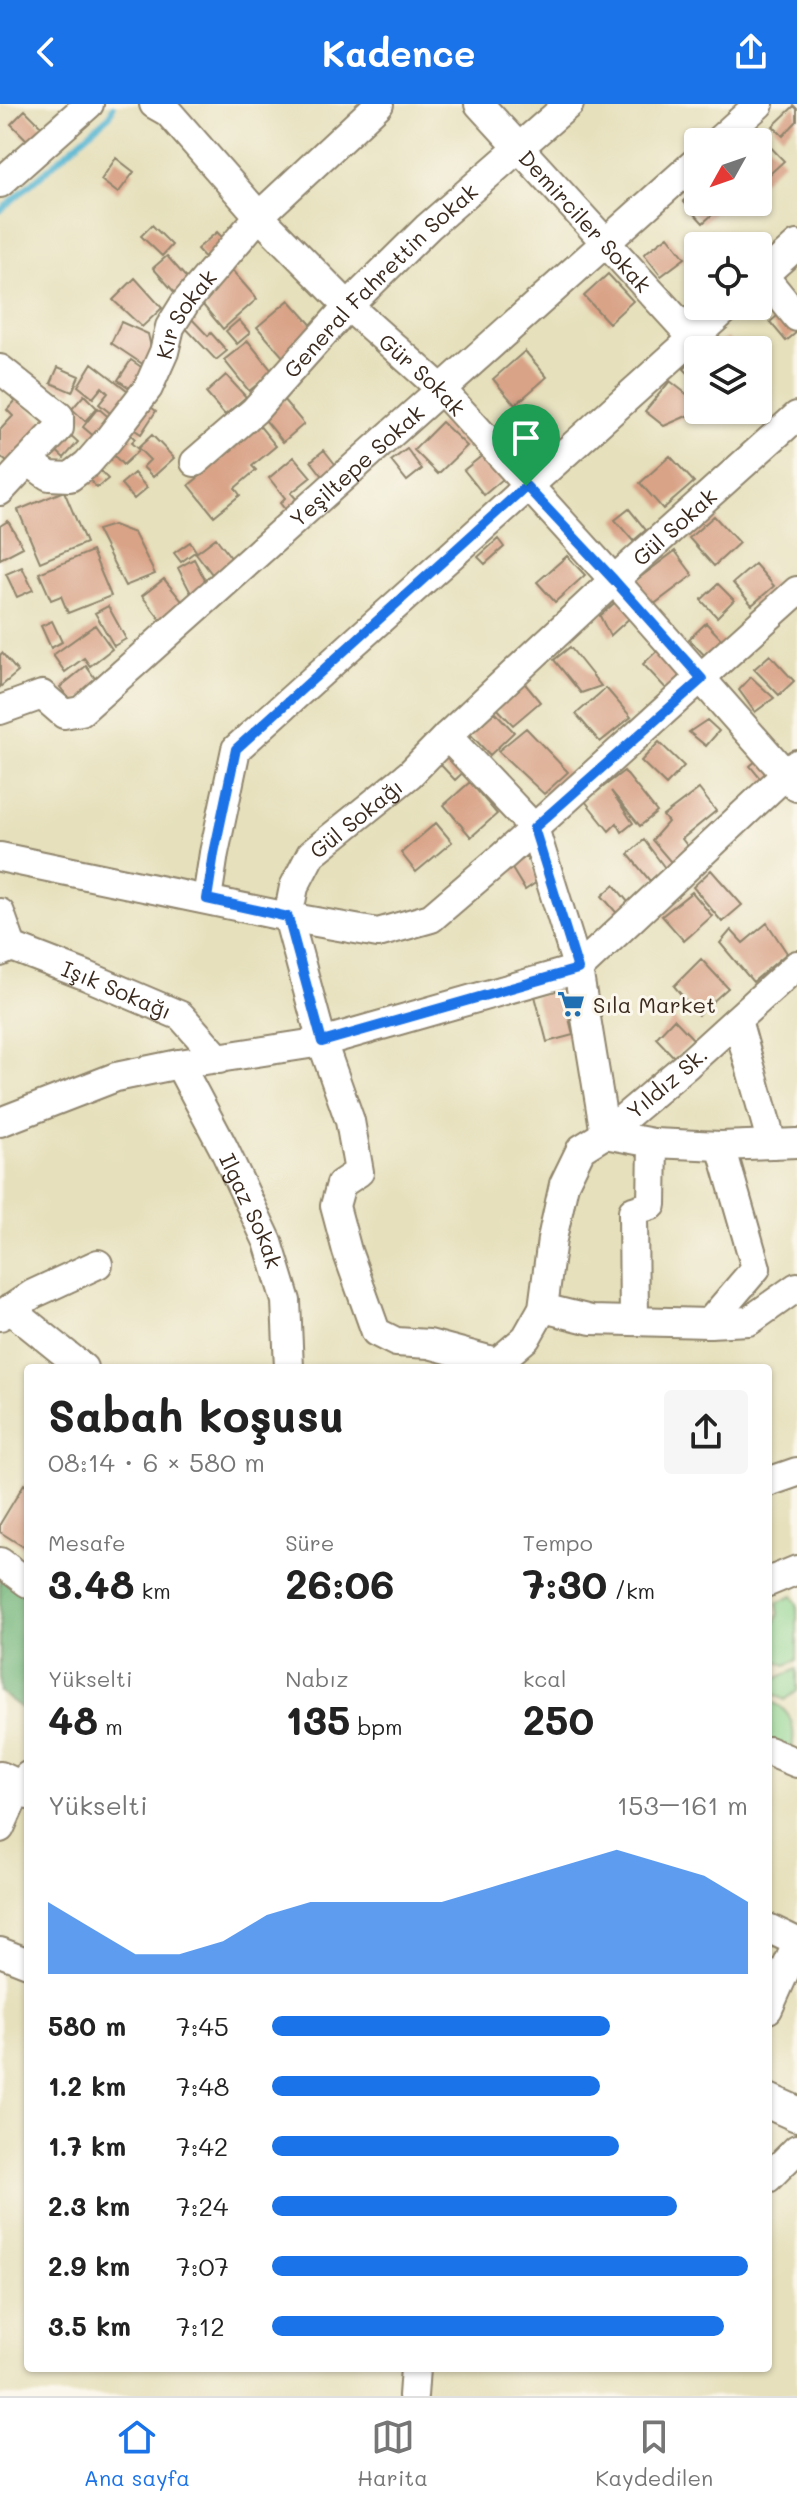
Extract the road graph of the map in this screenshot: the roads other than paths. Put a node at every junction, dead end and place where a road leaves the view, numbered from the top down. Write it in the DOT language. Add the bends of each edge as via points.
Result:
graph roads {
  1 [pos="89,104"];
  2 [pos="379,104"];
  3 [pos="479,104"];
  4 [pos="569,104"];
  5 [pos="759,104"];
  6 [pos="164,107"];
  7 [pos="732,128"];
  8 [pos="520,149"];
  9 [pos="684,173"];
  10 [pos="0,183"];
  11 [pos="259,216"];
  12 [pos="607,243"];
  13 [pos="797,245"];
  14 [pos="772,268"];
  15 [pos="772,290"];
  16 [pos="348,306"];
  17 [pos="797,317"];
  18 [pos="713,320"];
  19 [pos="691,336"];
  20 [pos="695,336"];
  21 [pos="684,346"];
  22 [pos="0,369"];
  23 [pos="440,388"];
  24 [pos="797,416"];
  25 [pos="28,461"];
  26 [pos="195,462"];
  27 [pos="526,486"];
  28 [pos="0,491"];
  29 [pos="614,580"];
  30 [pos="797,591"];
  31 [pos="702,679"];
  32 [pos="0,710"];
  33 [pos="447,736"];
  34 [pos="793,775"];
  35 [pos="534,828"];
  36 [pos="0,857"];
  37 [pos="207,899"];
  38 [pos="0,913"];
  39 [pos="288,917"];
  40 [pos="6,950"];
  41 [pos="797,965"];
  42 [pos="578,969"];
  43 [pos="737,1020"];
  44 [pos="322,1042"];
  45 [pos="219,1059"];
  46 [pos="179,1064"];
  47 [pos="0,1122"];
  48 [pos="605,1134"];
  49 [pos="653,1143"];
  50 [pos="785,1143"];
  51 [pos="721,1146"];
  52 [pos="98,1264"];
  53 [pos="797,1287"];
  54 [pos="543,1308"];
  55 [pos="5,1312"];
  56 [pos="634,1321"];
  57 [pos="709,1323"];
  58 [pos="77,1364"];
  59 [pos="289,1364"];
  60 [pos="490,1364"];
  61 [pos="494,1364"];
  62 [pos="797,1472"];
  63 [pos="772,1481"];
  64 [pos="0,1562"];
  65 [pos="797,1570"];
  66 [pos="24,1580"];
  67 [pos="772,1580"];
  68 [pos="772,1753"];
  69 [pos="797,1763"];
  70 [pos="19,1784"];
  71 [pos="0,1828"];
  72 [pos="772,1930"];
  73 [pos="797,1943"];
  74 [pos="0,1952"];
  75 [pos="24,1961"];
  76 [pos="772,2000"];
  77 [pos="772,2103"];
  78 [pos="797,2114"];
  79 [pos="797,2149"];
  80 [pos="772,2174"];
  81 [pos="415,2372"];
  82 [pos="413,2396"];
  1 -- 10 [label="street"];
  2 -- 11 [label="street, Kır Sokak"];
  3 -- 8 [label="street, Demirciler Sokak"];
  4 -- 8 [label="street, General Fahrettin Sokak"];
  5 -- 7 [label="street"];
  6 -- 11 [label="street, Gür Sokak"];
  8 -- 12 [label="street, Demirciler Sokak"];
  8 -- 16 [label="street, General Fahrettin Sokak" via="428,227"];
  9 -- 12 [label="street, Yeşiltepe Sokak"];
  11 -- 16 [label="street, Gür Sokak"];
  11 -- 25 [label="street, Kır Sokak" via="185,303 170,327 148,388 87,464 70,477 49,476"];
  12 -- 19 [label="street, Demirciler Sokak"];
  12 -- 23 [label="street, Yeşiltepe Sokak"];
  13 -- 14 [label="street"];
  15 -- 17 [label="street"];
  16 -- 23 [label="street, Gür Sokak"];
  16 -- 26 [label="street, General Fahrettin Sokak" via="254,411"];
  18 -- 20 [label="street"];
  21 -- 27 [label="street"];
  22 -- 25 [label="street" via="59,416 59,428"];
  23 -- 27 [label="street, Gür Sokak"];
  23 -- 32 [label="street, Yeşiltepe Sokak" via="81,711 64,714 42,695"];
  24 -- 29 [label="street, Gül Sokak"];
  25 -- 28 [label="street"];
  27 -- 29 [label="street, Gür Sokak"];
  27 -- 37 [label="street" via="236,749"];
  29 -- 31 [label="street, Gür Sokak"];
  29 -- 33 [label="street, Gül Sokak"];
  30 -- 31 [label="street"];
  31 -- 34 [label="street, Gür Sokak"];
  31 -- 35 [label="street"];
  33 -- 35 [label="street"];
  33 -- 39 [label="street, Gül Sokağı" via="410,774 311,854 294,887"];
  34 -- 42 [label="street"];
  35 -- 39 [label="street" via="431,918 378,933"];
  35 -- 42 [label="street"];
  36 -- 37 [label="street"];
  37 -- 39 [label="street"];
  38 -- 40 [label="street"];
  39 -- 44 [label="street"];
  40 -- 45 [label="street, Işık Sokağı" via="181,1016"];
  41 -- 43 [label="street, Yıldız Sk."];
  42 -- 44 [label="street"];
  42 -- 48 [label="street"];
  43 -- 48 [label="street, Yıldız Sk."];
  43 -- 50 [label="street"];
  44 -- 45 [label="street"];
  44 -- 60 [label="street" via="350,1121 359,1172 341,1184 335,1206 376,1332 396,1342 429,1344"];
  45 -- 46 [label="street"];
  46 -- 47 [label="street" via="116,1077"];
  46 -- 59 [label="street, Ilgaz Sokak" via="268,1242 286,1301"];
  48 -- 49 [label="street"];
  48 -- 54 [label="street, Yıldız Sk." via="581,1149 564,1184"];
  49 -- 51 [label="street"];
  49 -- 56 [label="street" via="652,1205 633,1211"];
  50 -- 51 [label="street"];
  51 -- 57 [label="street" via="756,1268"];
  52 -- 55 [label="street"];
  53 -- 57 [label="street" via="749,1321"];
  54 -- 56 [label="street" via="591,1320"];
  54 -- 61 [label="street" via="526,1338"];
  55 -- 58 [label="street"];
  56 -- 57 [label="street"];
  62 -- 63 [label="street"];
  64 -- 66 [label="street"];
  65 -- 67 [label="street"];
  68 -- 69 [label="street"];
  70 -- 71 [label="street"];
  72 -- 73 [label="street"];
  73 -- 76 [label="street"];
  74 -- 75 [label="street"];
  77 -- 78 [label="main road"];
  79 -- 80 [label="street"];
  81 -- 82 [label="street"];
}
